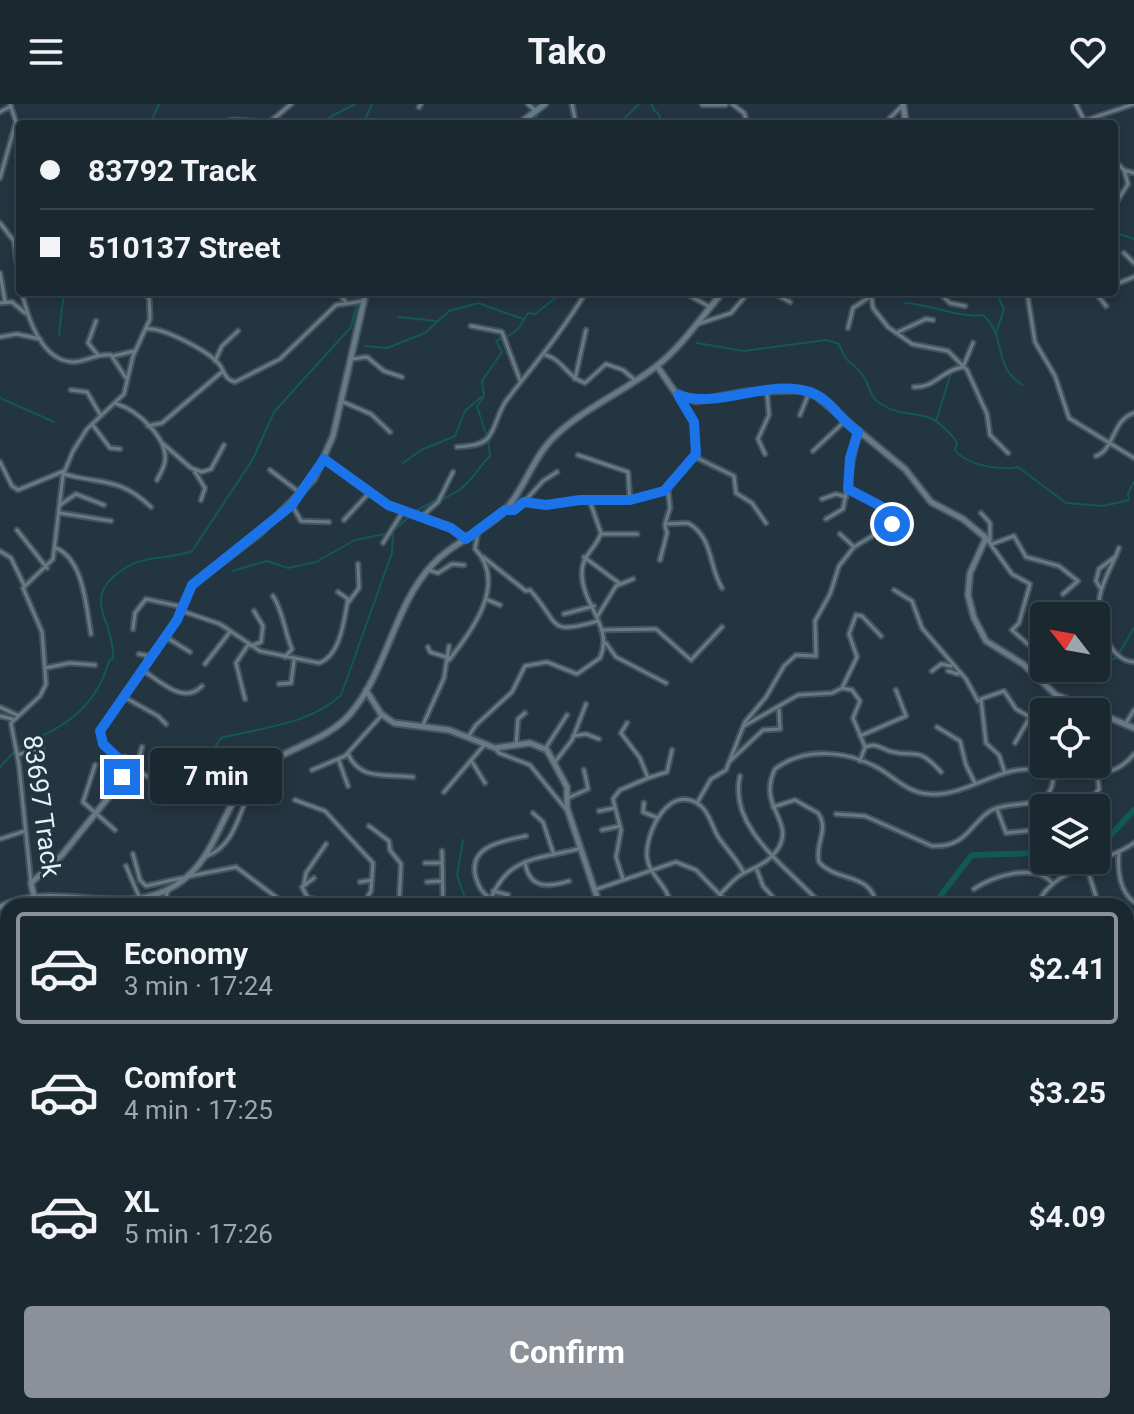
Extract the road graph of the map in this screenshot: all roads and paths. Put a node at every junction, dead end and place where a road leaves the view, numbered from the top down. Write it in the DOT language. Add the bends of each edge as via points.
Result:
graph roads {
  1 [pos="291,104"];
  2 [pos="528,104"];
  3 [pos="545,104"];
  4 [pos="703,104"];
  5 [pos="725,104"];
  6 [pos="732,104"];
  7 [pos="1076,104"];
  8 [pos="1134,104"];
  9 [pos="10,105"];
  10 [pos="903,105"];
  11 [pos="536,111"];
  12 [pos="0,112"];
  13 [pos="1098,118"];
  14 [pos="272,120"];
  15 [pos="530,120"];
  16 [pos="747,120"];
  17 [pos="888,120"];
  18 [pos="1084,120"];
  19 [pos="1118,164"];
  20 [pos="1124,170"];
  21 [pos="1134,173"];
  22 [pos="0,178"];
  23 [pos="1118,200"];
  24 [pos="0,223"];
  25 [pos="16,244"];
  26 [pos="1124,253"];
  27 [pos="1134,263"];
  28 [pos="0,273"];
  29 [pos="23,296"];
  30 [pos="148,296"];
  31 [pos="341,296"];
  32 [pos="365,296"];
  33 [pos="583,296"];
  34 [pos="690,296"];
  35 [pos="720,296"];
  36 [pos="745,296"];
  37 [pos="779,296"];
  38 [pos="868,296"];
  39 [pos="871,296"];
  40 [pos="942,296"];
  41 [pos="1028,296"];
  42 [pos="1098,296"];
  43 [pos="5,301"];
  44 [pos="345,301"];
  45 [pos="364,301"];
  46 [pos="790,302"];
  47 [pos="0,303"];
  48 [pos="965,306"];
  49 [pos="1106,306"];
  50 [pos="710,307"];
  51 [pos="25,313"];
  52 [pos="933,320"];
  53 [pos="96,321"];
  54 [pos="695,325"];
  55 [pos="471,326"];
  56 [pos="848,328"];
  57 [pos="146,329"];
  58 [pos="586,330"];
  59 [pos="238,331"];
  60 [pos="896,333"];
  61 [pos="0,337"];
  62 [pos="40,339"];
  63 [pos="973,343"];
  64 [pos="135,351"];
  65 [pos="98,355"];
  66 [pos="545,355"];
  67 [pos="113,356"];
  68 [pos="351,360"];
  69 [pos="215,361"];
  70 [pos="657,366"];
  71 [pos="963,367"];
  72 [pos="223,371"];
  73 [pos="402,377"];
  74 [pos="575,379"];
  75 [pos="520,380"];
  76 [pos="127,381"];
  77 [pos="636,381"];
  78 [pos="914,387"];
  79 [pos="71,390"];
  80 [pos="764,391"];
  81 [pos="810,392"];
  82 [pos="678,395"];
  83 [pos="341,401"];
  84 [pos="117,404"];
  85 [pos="1134,413"];
  86 [pos="800,415"];
  87 [pos="101,416"];
  88 [pos="845,421"];
  89 [pos="92,424"];
  90 [pos="148,426"];
  91 [pos="390,432"];
  92 [pos="858,432"];
  93 [pos="161,442"];
  94 [pos="1109,442"];
  95 [pos="224,445"];
  96 [pos="457,447"];
  97 [pos="120,449"];
  98 [pos="813,451"];
  99 [pos="1008,453"];
  100 [pos="765,454"];
  101 [pos="578,455"];
  102 [pos="1096,456"];
  103 [pos="695,457"];
  104 [pos="1134,458"];
  105 [pos="324,459"];
  106 [pos="0,462"];
  107 [pos="193,469"];
  108 [pos="270,470"];
  109 [pos="453,472"];
  110 [pos="557,472"];
  111 [pos="63,473"];
  112 [pos="157,480"];
  113 [pos="668,489"];
  114 [pos="848,489"];
  115 [pos="370,492"];
  116 [pos="302,494"];
  117 [pos="846,497"];
  118 [pos="589,499"];
  119 [pos="822,499"];
  120 [pos="201,500"];
  121 [pos="630,500"];
  122 [pos="524,502"];
  123 [pos="60,505"];
  124 [pos="104,505"];
  125 [pos="292,505"];
  126 [pos="151,507"];
  127 [pos="505,510"];
  128 [pos="403,511"];
  129 [pos="60,513"];
  130 [pos="981,513"];
  131 [pos="421,517"];
  132 [pos="826,519"];
  133 [pos="344,520"];
  134 [pos="111,521"];
  135 [pos="329,522"];
  136 [pos="766,523"];
  137 [pos="665,524"];
  138 [pos="17,530"];
  139 [pos="478,531"];
  140 [pos="601,534"];
  141 [pos="637,534"];
  142 [pos="840,534"];
  143 [pos="466,539"];
  144 [pos="989,541"];
  145 [pos="383,543"];
  146 [pos="854,547"];
  147 [pos="56,548"];
  148 [pos="1119,548"];
  149 [pos="0,551"];
  150 [pos="1116,556"];
  151 [pos="483,557"];
  152 [pos="584,557"];
  153 [pos="660,560"];
  154 [pos="358,564"];
  155 [pos="464,565"];
  156 [pos="47,568"];
  157 [pos="428,570"];
  158 [pos="633,579"];
  159 [pos="619,583"];
  160 [pos="24,585"];
  161 [pos="722,588"];
  162 [pos="1101,589"];
  163 [pos="894,590"];
  164 [pos="338,592"];
  165 [pos="1063,594"];
  166 [pos="273,596"];
  167 [pos="488,600"];
  168 [pos="1099,602"];
  169 [pos="347,604"];
  170 [pos="500,605"];
  171 [pos="594,606"];
  172 [pos="182,609"];
  173 [pos="254,611"];
  174 [pos="564,614"];
  175 [pos="598,619"];
  176 [pos="722,627"];
  177 [pos="133,629"];
  178 [pos="601,630"];
  179 [pos="230,632"];
  180 [pos="91,634"];
  181 [pos="881,636"];
  182 [pos="166,637"];
  183 [pos="1110,639"];
  184 [pos="606,643"];
  185 [pos="249,646"];
  186 [pos="449,646"];
  187 [pos="428,647"];
  188 [pos="190,652"];
  189 [pos="139,654"];
  190 [pos="153,657"];
  191 [pos="285,657"];
  192 [pos="294,659"];
  193 [pos="449,659"];
  194 [pos="1134,662"];
  195 [pos="205,664"];
  196 [pos="95,665"];
  197 [pos="954,667"];
  198 [pos="45,668"];
  199 [pos="1028,668"];
  200 [pos="144,671"];
  201 [pos="932,671"];
  202 [pos="948,671"];
  203 [pos="962,675"];
  204 [pos="666,683"];
  205 [pos="279,684"];
  206 [pos="202,686"];
  207 [pos="842,688"];
  208 [pos="366,689"];
  209 [pos="896,690"];
  210 [pos="124,697"];
  211 [pos="245,699"];
  212 [pos="979,702"];
  213 [pos="586,704"];
  214 [pos="0,707"];
  215 [pos="778,708"];
  216 [pos="1134,710"];
  217 [pos="525,713"];
  218 [pos="17,715"];
  219 [pos="382,715"];
  220 [pos="567,715"];
  221 [pos="0,716"];
  222 [pos="1030,717"];
  223 [pos="12,719"];
  224 [pos="627,723"];
  225 [pos="1126,723"];
  226 [pos="166,724"];
  227 [pos="744,726"];
  228 [pos="422,727"];
  229 [pos="937,727"];
  230 [pos="1134,728"];
  231 [pos="573,736"];
  232 [pos="860,736"];
  233 [pos="468,737"];
  234 [pos="599,739"];
  235 [pos="1015,743"];
  236 [pos="485,744"];
  237 [pos="516,745"];
  238 [pos="142,747"];
  239 [pos="865,747"];
  240 [pos="42,748"];
  241 [pos="495,748"];
  242 [pos="545,749"];
  243 [pos="672,750"];
  244 [pos="348,754"];
  245 [pos="1134,754"];
  246 [pos="17,755"];
  247 [pos="120,759"];
  248 [pos="471,760"];
  249 [pos="339,761"];
  250 [pos="860,761"];
  251 [pos="555,762"];
  252 [pos="729,762"];
  253 [pos="95,765"];
  254 [pos="133,767"];
  255 [pos="312,770"];
  256 [pos="584,770"];
  257 [pos="1030,770"];
  258 [pos="1110,771"];
  259 [pos="941,772"];
  260 [pos="1005,773"];
  261 [pos="740,776"];
  262 [pos="413,777"];
  263 [pos="151,778"];
  264 [pos="648,778"];
  265 [pos="1053,778"];
  266 [pos="121,779"];
  267 [pos="257,781"];
  268 [pos="485,783"];
  269 [pos="975,783"];
  270 [pos="348,786"];
  271 [pos="444,792"];
  272 [pos="568,798"];
  273 [pos="295,800"];
  274 [pos="644,803"];
  275 [pos="697,803"];
  276 [pos="773,807"];
  277 [pos="567,808"];
  278 [pos="614,808"];
  279 [pos="997,809"];
  280 [pos="599,811"];
  281 [pos="97,813"];
  282 [pos="533,813"];
  283 [pos="836,814"];
  284 [pos="658,818"];
  285 [pos="369,826"];
  286 [pos="620,826"];
  287 [pos="115,830"];
  288 [pos="602,830"];
  289 [pos="1030,830"];
  290 [pos="25,831"];
  291 [pos="526,836"];
  292 [pos="0,839"];
  293 [pos="1134,843"];
  294 [pos="326,844"];
  295 [pos="581,848"];
  296 [pos="442,851"];
  297 [pos="1119,853"];
  298 [pos="133,854"];
  299 [pos="774,854"];
  300 [pos="554,855"];
  301 [pos="207,856"];
  302 [pos="1110,857"];
  303 [pos="525,862"];
  304 [pos="425,863"];
  305 [pos="440,863"];
  306 [pos="126,866"];
  307 [pos="650,868"];
  308 [pos="757,870"];
  309 [pos="744,873"];
  310 [pos="1074,874"];
  311 [pos="1089,874"];
  312 [pos="188,877"];
  313 [pos="314,878"];
  314 [pos="623,879"];
  315 [pos="372,880"];
  316 [pos="441,881"];
  317 [pos="569,881"];
  318 [pos="360,882"];
  319 [pos="427,882"];
  320 [pos="31,883"];
  321 [pos="304,884"];
  322 [pos="1053,884"];
  323 [pos="974,889"];
  324 [pos="168,890"];
  325 [pos="595,890"];
  326 [pos="493,891"];
  327 [pos="720,894"];
  328 [pos="508,895"];
  329 [pos="34,896"];
  330 [pos="25,897"];
  331 [pos="73,898"];
  332 [pos="140,898"];
  333 [pos="143,898"];
  334 [pos="161,898"];
  335 [pos="277,898"];
  336 [pos="309,898"];
  337 [pos="367,898"];
  338 [pos="399,898"];
  339 [pos="443,898"];
  340 [pos="490,898"];
  341 [pos="598,898"];
  342 [pos="669,898"];
  343 [pos="724,898"];
  344 [pos="774,898"];
  345 [pos="815,898"];
  346 [pos="874,898"];
  347 [pos="1043,898"];
  348 [pos="1096,898"];
  349 [pos="1130,898"];
  1 -- 14 [label="street"];
  2 -- 11 [label="street"];
  3 -- 11 [label="street"];
  4 -- 5 [label="street"];
  6 -- 16 [label="street"];
  7 -- 18 [label="street"];
  8 -- 13 [label="street"];
  9 -- 12 [label="street"];
  9 -- 22 [label="street" via="16,122"];
  10 -- 17 [label="street"];
  11 -- 15 [label="street"];
  13 -- 18 [label="street"];
  19 -- 20 [label="street"];
  20 -- 21 [label="street"];
  20 -- 23 [label="street" via="1127,187"];
  24 -- 25 [label="street"];
  26 -- 27 [label="street"];
  28 -- 43 [label="street"];
  29 -- 51 [label="street"];
  30 -- 57 [label="street"];
  31 -- 44 [label="street"];
  32 -- 45 [label="street"];
  33 -- 66 [label="street"];
  34 -- 50 [label="street"];
  35 -- 50 [label="street"];
  36 -- 54 [label="street" via="729,314"];
  37 -- 46 [label="street"];
  38 -- 56 [label="street" via="853,308"];
  39 -- 60 [label="street" via="876,315"];
  40 -- 48 [label="street"];
  41 -- 94 [label="street" via="1035,342 1055,376 1068,415"];
  42 -- 49 [label="street"];
  43 -- 47 [label="street"];
  43 -- 51 [label="street"];
  44 -- 45 [label="street"];
  44 -- 72 [label="street" via="277,361 235,382"];
  45 -- 68 [label="street"];
  50 -- 54 [label="street"];
  51 -- 62 [label="street"];
  52 -- 60 [label="street"];
  53 -- 65 [label="street" via="88,343"];
  54 -- 70 [label="street"];
  55 -- 75 [label="street" via="502,332"];
  57 -- 64 [label="street"];
  57 -- 69 [label="street" via="169,332"];
  58 -- 74 [label="street"];
  59 -- 69 [label="street"];
  60 -- 71 [label="street" via="912,344 948,351"];
  61 -- 62 [label="street"];
  62 -- 65 [label="street" via="69,361"];
  63 -- 71 [label="street"];
  64 -- 67 [label="street"];
  64 -- 76 [label="street"];
  65 -- 67 [label="street"];
  66 -- 74 [label="street"];
  66 -- 75 [label="street"];
  67 -- 76 [label="street"];
  68 -- 73 [label="street" via="367,357"];
  68 -- 83 [label="street"];
  69 -- 72 [label="street"];
  70 -- 77 [label="street"];
  70 -- 82 [label="street"];
  71 -- 78 [label="street" via="944,371 928,386"];
  71 -- 99 [label="street" via="979,392 992,439"];
  72 -- 90 [label="street" via="162,423"];
  74 -- 77 [label="street" via="588,383 606,364"];
  75 -- 96 [label="street" via="489,437"];
  76 -- 84 [label="street"];
  77 -- 127 [label="street" via="552,439"];
  79 -- 87 [label="street" via="87,392"];
  80 -- 81 [label="street"];
  80 -- 82 [label="street" via="699,401"];
  80 -- 100 [label="street" via="769,415 758,442"];
  81 -- 86 [label="street"];
  81 -- 88 [label="street" via="830,403"];
  82 -- 103 [label="street" via="694,422"];
  83 -- 91 [label="street" via="366,411"];
  83 -- 105 [label="street"];
  84 -- 87 [label="street"];
  84 -- 90 [label="street"];
  85 -- 94 [label="street" via="1123,419"];
  87 -- 89 [label="street"];
  88 -- 92 [label="street"];
  88 -- 98 [label="street"];
  89 -- 97 [label="street" via="110,448"];
  89 -- 111 [label="street"];
  90 -- 93 [label="street"];
  92 -- 114 [label="street"];
  92 -- 144 [label="street" via="910,474 931,502"];
  93 -- 107 [label="street"];
  93 -- 112 [label="street" via="165,461"];
  94 -- 102 [label="street"];
  94 -- 104 [label="street"];
  95 -- 107 [label="street" via="208,471"];
  101 -- 121 [label="street" via="628,472"];
  103 -- 113 [label="street"];
  103 -- 136 [label="street" via="734,476 736,493 752,503"];
  105 -- 115 [label="street"];
  105 -- 116 [label="street"];
  106 -- 111 [label="street" via="18,490"];
  107 -- 120 [label="street" via="205,488"];
  108 -- 116 [label="street"];
  109 -- 131 [label="street" via="437,504"];
  110 -- 122 [label="street"];
  111 -- 123 [label="street"];
  111 -- 126 [label="street" via="125,486"];
  113 -- 121 [label="street"];
  113 -- 137 [label="street"];
  114 -- 117 [label="street"];
  114 -- 146 [label="street" via="888,510 892,522"];
  115 -- 128 [label="street"];
  115 -- 133 [label="street"];
  116 -- 125 [label="street"];
  117 -- 119 [label="street"];
  117 -- 132 [label="street" via="841,512"];
  118 -- 121 [label="street"];
  118 -- 122 [label="street" via="546,505"];
  118 -- 140 [label="street"];
  122 -- 127 [label="street"];
  123 -- 124 [label="street" via="76,494"];
  123 -- 129 [label="street"];
  125 -- 135 [label="street" via="301,521"];
  125 -- 172 [label="street" via="193,584"];
  127 -- 139 [label="street"];
  128 -- 131 [label="street"];
  128 -- 145 [label="street"];
  129 -- 134 [label="street"];
  129 -- 147 [label="street"];
  130 -- 144 [label="street" via="990,523"];
  131 -- 143 [label="street"];
  137 -- 153 [label="street"];
  137 -- 161 [label="street" via="688,523 702,533"];
  138 -- 156 [label="street"];
  139 -- 143 [label="street"];
  139 -- 151 [label="street" via="475,549"];
  140 -- 141 [label="street"];
  140 -- 152 [label="street"];
  142 -- 146 [label="street"];
  143 -- 157 [label="street"];
  144 -- 165 [label="street" via="1014,536 1026,557 1059,566 1078,581"];
  144 -- 199 [label="street" via="969,576 974,618 989,644"];
  144 -- 199 [label="street" via="1012,574 1030,582 1019,623 1012,630 1040,655"];
  146 -- 227 [label="street" via="836,571 815,619 816,656 796,655 787,661"];
  147 -- 156 [label="street"];
  147 -- 180 [label="street" via="79,577"];
  148 -- 150 [label="street"];
  149 -- 160 [label="street, 83697 Track" via="11,558"];
  150 -- 162 [label="street"];
  150 -- 162 [label="street" via="1097,572"];
  151 -- 167 [label="street"];
  151 -- 175 [label="street" via="530,590 557,625 567,630"];
  152 -- 159 [label="street"];
  152 -- 171 [label="street" via="582,579"];
  154 -- 169 [label="street" via="360,584"];
  155 -- 157 [label="street" via="452,564 438,573"];
  156 -- 160 [label="street"];
  157 -- 208 [label="street"];
  158 -- 159 [label="street"];
  159 -- 175 [label="street"];
  160 -- 198 [label="street, 83697 Track" via="41,628"];
  162 -- 168 [label="street"];
  163 -- 197 [label="street" via="912,601 922,628"];
  164 -- 169 [label="street"];
  166 -- 191 [label="street" via="292,649"];
  167 -- 170 [label="street"];
  167 -- 193 [label="street"];
  169 -- 192 [label="street" via="328,658 319,663"];
  171 -- 174 [label="street"];
  171 -- 175 [label="street"];
  172 -- 177 [label="street" via="146,599 135,613"];
  172 -- 179 [label="street"];
  172 -- 182 [label="street"];
  173 -- 185 [label="street" via="263,629 261,642"];
  175 -- 178 [label="street"];
  176 -- 178 [label="street" via="691,660 656,629"];
  178 -- 184 [label="street"];
  179 -- 185 [label="street"];
  179 -- 195 [label="street"];
  181 -- 207 [label="street" via="862,616 855,616 849,634 857,657"];
  182 -- 188 [label="street"];
  182 -- 190 [label="street"];
  183 -- 194 [label="street" via="1118,657"];
  184 -- 204 [label="street" via="616,657"];
  184 -- 233 [label="street" via="598,661 581,673 571,674 547,662 525,666 512,692"];
  185 -- 191 [label="street"];
  185 -- 211 [label="street" via="236,663"];
  186 -- 193 [label="street"];
  187 -- 193 [label="street"];
  189 -- 190 [label="street"];
  190 -- 200 [label="street"];
  191 -- 192 [label="street"];
  192 -- 205 [label="street" via="291,684"];
  193 -- 228 [label="street"];
  196 -- 198 [label="street"];
  197 -- 201 [label="street" via="941,664"];
  197 -- 203 [label="street"];
  198 -- 218 [label="street, 83697 Track" via="43,693"];
  199 -- 225 [label="street" via="1056,695"];
  200 -- 206 [label="street" via="182,694"];
  200 -- 210 [label="street"];
  202 -- 203 [label="street"];
  203 -- 212 [label="street"];
  207 -- 215 [label="street" via="801,694"];
  207 -- 232 [label="street" via="852,690 860,701 853,714"];
  208 -- 219 [label="street"];
  208 -- 301 [label="street" via="331,731 253,774"];
  209 -- 232 [label="street" via="906,716"];
  210 -- 226 [label="street"];
  210 -- 247 [label="street" via="100,735"];
  212 -- 222 [label="street" via="1002,690"];
  212 -- 260 [label="street" via="986,743 999,755"];
  213 -- 231 [label="street"];
  214 -- 218 [label="street"];
  215 -- 227 [label="street"];
  215 -- 252 [label="street" via="780,729 765,729"];
  216 -- 225 [label="street"];
  217 -- 237 [label="street" via="518,719"];
  218 -- 223 [label="street, 83697 Track"];
  219 -- 228 [label="street" via="397,724"];
  219 -- 244 [label="street"];
  220 -- 242 [label="street"];
  221 -- 223 [label="street"];
  222 -- 235 [label="street"];
  223 -- 246 [label="street, 83697 Track"];
  224 -- 264 [label="street" via="621,733"];
  225 -- 230 [label="street"];
  227 -- 252 [label="street"];
  228 -- 233 [label="street"];
  229 -- 269 [label="street" via="960,741"];
  231 -- 234 [label="street"];
  231 -- 251 [label="street"];
  232 -- 239 [label="street"];
  233 -- 236 [label="street"];
  236 -- 241 [label="street"];
  236 -- 248 [label="street"];
  237 -- 241 [label="street"];
  237 -- 242 [label="street"];
  238 -- 254 [label="street"];
  239 -- 250 [label="street"];
  239 -- 259 [label="street" via="875,744 922,754"];
  240 -- 246 [label="street"];
  241 -- 277 [label="street" via="530,765 558,804"];
  242 -- 251 [label="street"];
  243 -- 264 [label="street" via="667,772"];
  244 -- 249 [label="street"];
  244 -- 262 [label="street" via="364,774"];
  245 -- 258 [label="street"];
  246 -- 290 [label="street, 83697 Track"];
  247 -- 254 [label="street" via="125,757"];
  247 -- 266 [label="street"];
  248 -- 268 [label="street"];
  248 -- 271 [label="street"];
  249 -- 255 [label="street"];
  249 -- 270 [label="street"];
  250 -- 269 [label="street" via="927,794"];
  250 -- 276 [label="street" via="824,751 782,764 769,785"];
  251 -- 272 [label="street"];
  252 -- 275 [label="street" via="724,773 709,781"];
  253 -- 281 [label="street" via="83,801"];
  254 -- 263 [label="street"];
  254 -- 266 [label="street"];
  256 -- 272 [label="street" via="588,789"];
  257 -- 260 [label="street"];
  260 -- 269 [label="street"];
  261 -- 299 [label="street" via="737,799 742,816"];
  264 -- 278 [label="street" via="620,790"];
  265 -- 279 [label="street" via="1041,799"];
  266 -- 281 [label="street"];
  267 -- 301 [label="street" via="244,800 236,828 218,852"];
  272 -- 277 [label="street"];
  273 -- 315 [label="street" via="325,811 373,863"];
  274 -- 284 [label="street" via="643,812"];
  275 -- 284 [label="street" via="672,803"];
  275 -- 309 [label="street"];
  276 -- 299 [label="street" via="782,831"];
  276 -- 346 [label="street" via="795,800 818,813 824,827 819,862 864,882"];
  277 -- 295 [label="street"];
  278 -- 280 [label="street"];
  278 -- 286 [label="street"];
  279 -- 283 [label="street" via="968,834 937,847 865,816"];
  279 -- 289 [label="street" via="1006,833"];
  281 -- 287 [label="street"];
  281 -- 320 [label="street"];
  282 -- 300 [label="street" via="543,822"];
  284 -- 307 [label="street" via="647,851"];
  285 -- 338 [label="street" via="389,841 401,864"];
  286 -- 288 [label="street"];
  286 -- 314 [label="street" via="616,857"];
  290 -- 292 [label="street"];
  290 -- 320 [label="street, 83697 Track"];
  291 -- 340 [label="street" via="491,845 478,855 475,872"];
  293 -- 297 [label="street"];
  294 -- 321 [label="street"];
  295 -- 300 [label="street"];
  295 -- 325 [label="street"];
  296 -- 305 [label="street"];
  297 -- 302 [label="street"];
  297 -- 349 [label="street" via="1117,869"];
  298 -- 312 [label="street" via="146,886"];
  299 -- 308 [label="street"];
  299 -- 345 [label="street"];
  300 -- 303 [label="street"];
  301 -- 312 [label="street"];
  303 -- 317 [label="street" via="535,883 553,886"];
  303 -- 326 [label="street" via="503,874"];
  304 -- 305 [label="street"];
  305 -- 316 [label="street"];
  306 -- 332 [label="street"];
  307 -- 314 [label="street"];
  307 -- 327 [label="street" via="684,864"];
  307 -- 342 [label="street"];
  308 -- 309 [label="street"];
  308 -- 344 [label="street"];
  309 -- 327 [label="street"];
  310 -- 322 [label="street"];
  311 -- 348 [label="street"];
  312 -- 324 [label="street"];
  312 -- 335 [label="street" via="239,868"];
  313 -- 321 [label="street"];
  314 -- 325 [label="street"];
  315 -- 318 [label="street"];
  315 -- 337 [label="street"];
  316 -- 319 [label="street"];
  316 -- 339 [label="street"];
  320 -- 329 [label="street, 83697 Track"];
  321 -- 336 [label="street"];
  322 -- 323 [label="street" via="1039,874 1017,874 991,878"];
  322 -- 347 [label="street"];
  324 -- 333 [label="street"];
  324 -- 334 [label="street"];
  325 -- 341 [label="street"];
  326 -- 328 [label="street"];
  326 -- 340 [label="street"];
  327 -- 343 [label="street"];
  329 -- 330 [label="street"];
  329 -- 331 [label="street"];
}
